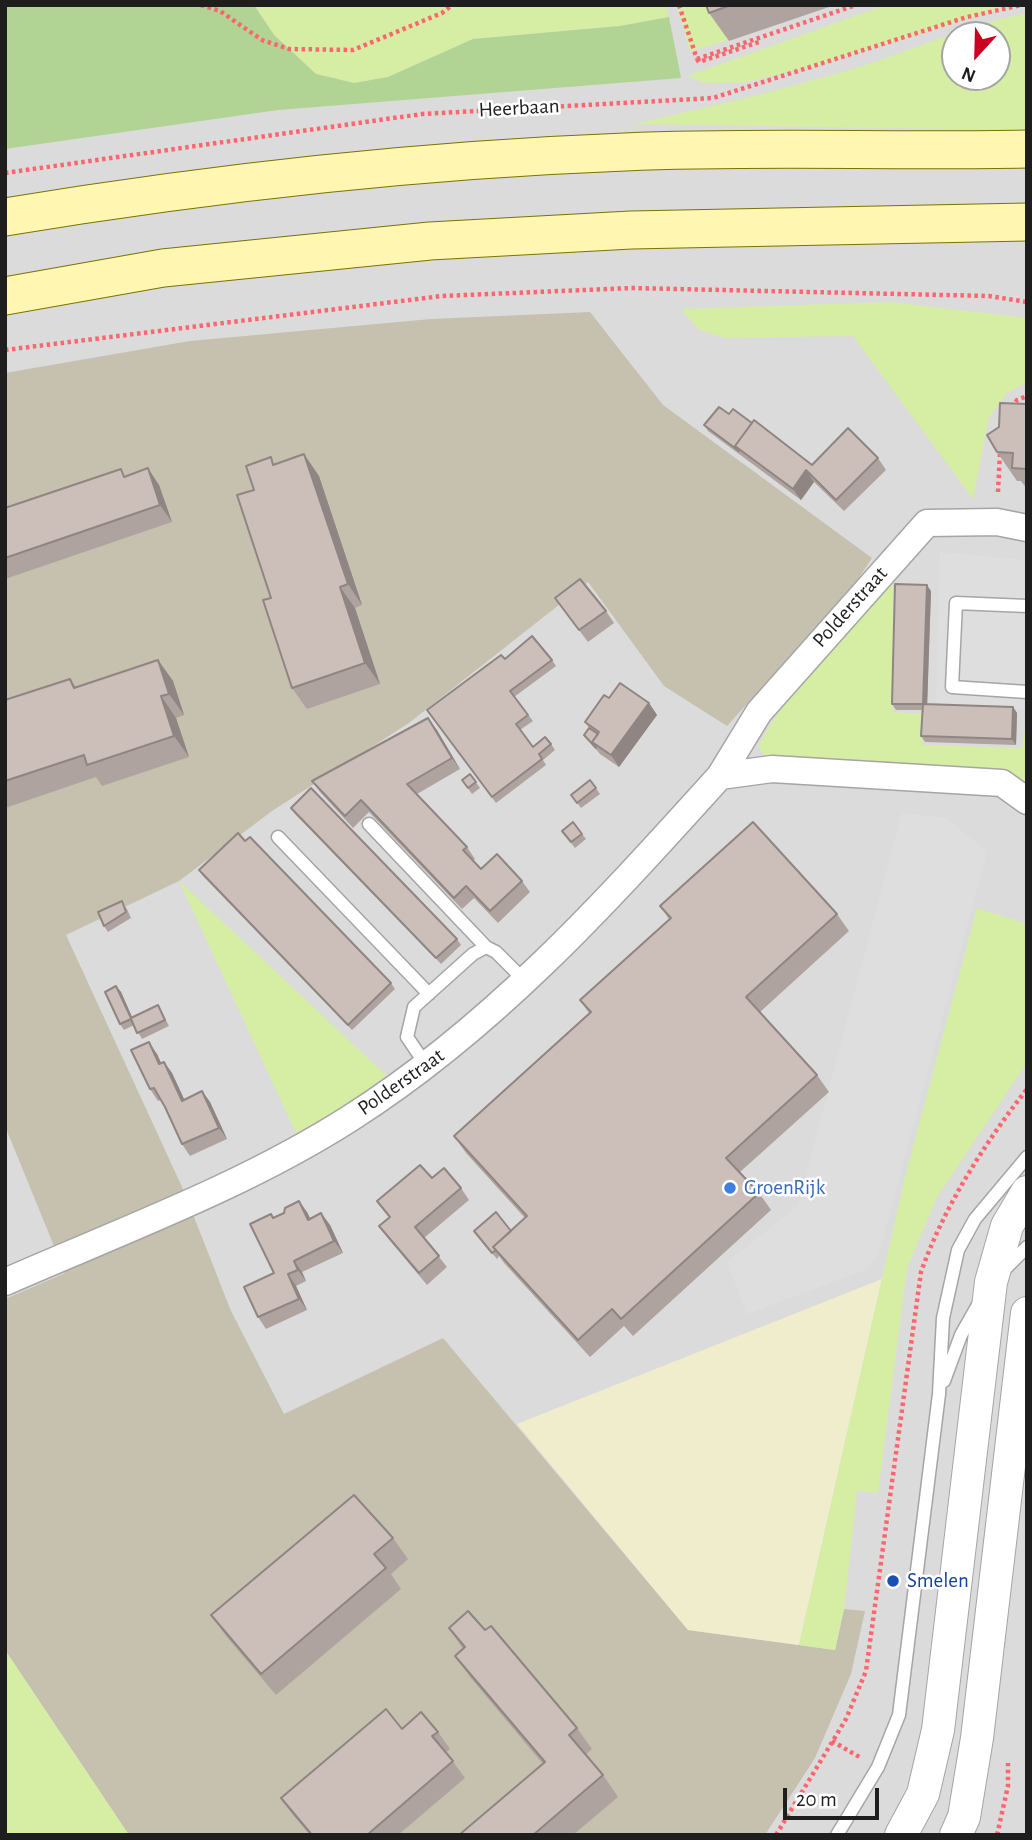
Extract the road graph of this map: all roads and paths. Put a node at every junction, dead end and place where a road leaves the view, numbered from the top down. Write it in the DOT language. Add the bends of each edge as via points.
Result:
graph roads {
  1 [pos="201,5"];
  2 [pos="452,5"];
  3 [pos="679,5"];
  4 [pos="856,5"];
  5 [pos="1022,5"];
  6 [pos="1027,149"];
  7 [pos="5,173"];
  8 [pos="5,217"];
  9 [pos="1027,222"];
  10 [pos="5,296"];
  11 [pos="1027,302"];
  12 [pos="5,350"];
  13 [pos="1027,396"];
  14 [pos="1007,415"];
  15 [pos="1000,448"];
  16 [pos="997,523"];
  17 [pos="1027,528"];
  18 [pos="1027,606"];
  19 [pos="1027,692"];
  20 [pos="720,776"];
  21 [pos="1027,801"];
  22 [pos="369,824"];
  23 [pos="278,837"];
  24 [pos="486,947"];
  25 [pos="526,981"];
  26 [pos="429,994"];
  27 [pos="426,1065"];
  28 [pos="1027,1090"];
  29 [pos="1027,1157"];
  30 [pos="1027,1192"];
  31 [pos="1027,1247"];
  32 [pos="5,1282"];
  33 [pos="991,1282"];
  34 [pos="1027,1313"];
  35 [pos="939,1394"];
  36 [pos="1008,1786"];
  37 [pos="839,1831"];
  38 [pos="908,1832"];
  39 [pos="776,1835"];
  40 [pos="956,1835"];
  41 [pos="997,1835"];
  1 -- 2 [label="path" via="220,11 262,40 289,49 353,50"];
  3 -- 4 [label="path" via="697,59"];
  5 -- 7 [label="path, Heerbaan" via="967,17 713,98 422,114"];
  6 -- 8 [label="main road" via="628,152 421,163 142,194"];
  9 -- 10 [label="main road" via="631,230 430,241 163,268"];
  11 -- 12 [label="path" via="989,296 632,288 442,296"];
  13 -- 14 [label="path" via="1017,400"];
  15 -- 16 [label="path"];
  16 -- 17 [label="street, Polderstraat"];
  16 -- 20 [label="street, Polderstraat" via="927,523 759,712"];
  18 -- 19 [label="lane" via="956,603 952,687"];
  20 -- 21 [label="street" via="772,769 1002,783"];
  20 -- 25 [label="street, Polderstraat" via="572,938"];
  22 -- 24 [label="lane"];
  23 -- 26 [label="lane"];
  24 -- 25 [label="lane"];
  24 -- 26 [label="lane"];
  25 -- 27 [label="street, Polderstraat"];
  26 -- 27 [label="lane" via="414,1007 407,1028 411,1046"];
  27 -- 32 [label="street, Polderstraat" via="281,1159"];
  28 -- 39 [label="path" via="950,1207 921,1272 866,1671 846,1719"];
  29 -- 35 [label="lane" via="975,1219 958,1250 943,1318"];
  30 -- 33 [label="street" via="1007,1226"];
  31 -- 33 [label="lane"];
  33 -- 35 [label="lane" via="961,1335"];
  33 -- 38 [label="street" via="938,1730 923,1794"];
  34 -- 40 [label="street" via="977,1738 964,1817"];
  35 -- 37 [label="lane" via="899,1715 877,1767"];
  36 -- 41 [label="path"];
}
